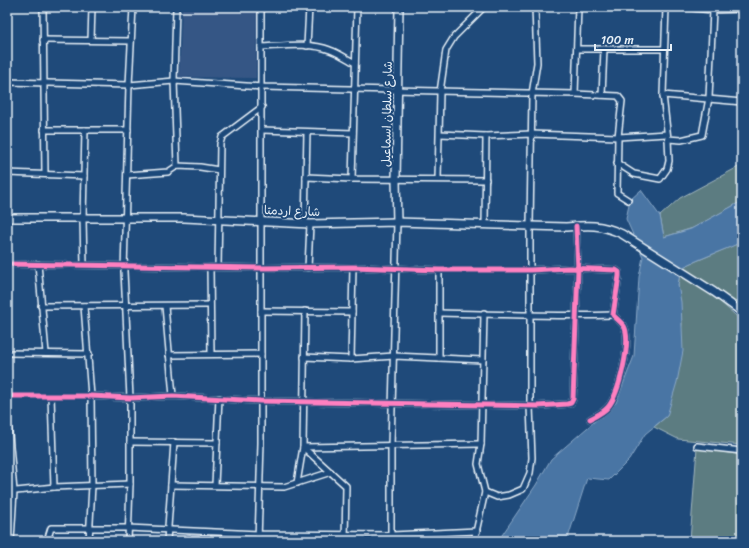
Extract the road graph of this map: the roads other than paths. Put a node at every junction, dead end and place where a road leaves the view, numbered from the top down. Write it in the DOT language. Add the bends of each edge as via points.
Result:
graph roads {
  1 [pos="43,7"];
  2 [pos="92,7"];
  3 [pos="133,7"];
  4 [pos="176,7"];
  5 [pos="261,7"];
  6 [pos="309,7"];
  7 [pos="357,7"];
  8 [pos="399,7"];
  9 [pos="484,7"];
  10 [pos="535,7"];
  11 [pos="578,7"];
  12 [pos="666,7"];
  13 [pos="682,7"];
  14 [pos="742,9"];
  15 [pos="713,10"];
  16 [pos="43,40"];
  17 [pos="91,40"];
  18 [pos="131,41"];
  19 [pos="307,46"];
  20 [pos="261,47"];
  21 [pos="577,49"];
  22 [pos="604,49"];
  23 [pos="664,49"];
  24 [pos="355,63"];
  25 [pos="174,81"];
  26 [pos="7,82"];
  27 [pos="44,83"];
  28 [pos="129,85"];
  29 [pos="262,87"];
  30 [pos="354,89"];
  31 [pos="399,90"];
  32 [pos="440,92"];
  33 [pos="532,94"];
  34 [pos="575,94"];
  35 [pos="602,95"];
  36 [pos="663,95"];
  37 [pos="709,98"];
  38 [pos="742,102"];
  39 [pos="262,107"];
  40 [pos="44,130"];
  41 [pos="85,130"];
  42 [pos="128,130"];
  43 [pos="262,130"];
  44 [pos="307,132"];
  45 [pos="353,133"];
  46 [pos="440,134"];
  47 [pos="531,134"];
  48 [pos="486,136"];
  49 [pos="668,136"];
  50 [pos="618,137"];
  51 [pos="618,163"];
  52 [pos="177,166"];
  53 [pos="219,170"];
  54 [pos="7,173"];
  55 [pos="44,174"];
  56 [pos="127,175"];
  57 [pos="84,176"];
  58 [pos="306,177"];
  59 [pos="352,179"];
  60 [pos="438,179"];
  61 [pos="396,180"];
  62 [pos="486,180"];
  63 [pos="628,200"];
  64 [pos="7,218"];
  65 [pos="126,218"];
  66 [pos="83,219"];
  67 [pos="218,219"];
  68 [pos="261,222"];
  69 [pos="397,222"];
  70 [pos="308,224"];
  71 [pos="485,224"];
  72 [pos="530,225"];
  73 [pos="576,226"];
  74 [pos="7,264"];
  75 [pos="38,264"];
  76 [pos="84,265"];
  77 [pos="125,265"];
  78 [pos="210,267"];
  79 [pos="218,267"];
  80 [pos="353,267"];
  81 [pos="261,268"];
  82 [pos="308,268"];
  83 [pos="578,269"];
  84 [pos="397,270"];
  85 [pos="439,270"];
  86 [pos="530,270"];
  87 [pos="41,306"];
  88 [pos="84,306"];
  89 [pos="126,306"];
  90 [pos="165,306"];
  91 [pos="210,306"];
  92 [pos="261,311"];
  93 [pos="305,311"];
  94 [pos="352,312"];
  95 [pos="742,312"];
  96 [pos="439,313"];
  97 [pos="484,313"];
  98 [pos="530,314"];
  99 [pos="613,315"];
  100 [pos="576,316"];
  101 [pos="7,353"];
  102 [pos="46,353"];
  103 [pos="89,354"];
  104 [pos="211,354"];
  105 [pos="261,354"];
  106 [pos="169,355"];
  107 [pos="394,356"];
  108 [pos="304,357"];
  109 [pos="351,358"];
  110 [pos="438,358"];
  111 [pos="483,360"];
  112 [pos="7,396"];
  113 [pos="51,396"];
  114 [pos="92,396"];
  115 [pos="173,396"];
  116 [pos="130,398"];
  117 [pos="219,398"];
  118 [pos="260,401"];
  119 [pos="304,402"];
  120 [pos="393,403"];
  121 [pos="482,405"];
  122 [pos="530,406"];
  123 [pos="7,412"];
  124 [pos="590,419"];
  125 [pos="130,442"];
  126 [pos="174,442"];
  127 [pos="217,443"];
  128 [pos="481,444"];
  129 [pos="391,446"];
  130 [pos="698,446"];
  131 [pos="303,447"];
  132 [pos="742,451"];
  133 [pos="331,472"];
  134 [pos="297,483"];
  135 [pos="130,484"];
  136 [pos="92,485"];
  137 [pos="170,485"];
  138 [pos="215,485"];
  139 [pos="259,486"];
  140 [pos="54,487"];
  141 [pos="7,492"];
  142 [pos="14,492"];
  143 [pos="485,492"];
  144 [pos="90,527"];
  145 [pos="128,528"];
  146 [pos="168,531"];
  147 [pos="477,531"];
  148 [pos="7,532"];
  149 [pos="258,534"];
  150 [pos="345,534"];
  151 [pos="392,535"];
  152 [pos="12,541"];
  153 [pos="47,541"];
  154 [pos="89,541"];
  155 [pos="128,541"];
  156 [pos="168,541"];
  157 [pos="258,541"];
  158 [pos="345,541"];
  159 [pos="391,541"];
  160 [pos="474,541"];
  1 -- 16 [label="street"];
  2 -- 17 [label="street"];
  3 -- 18 [label="street"];
  4 -- 25 [label="street"];
  5 -- 20 [label="street"];
  6 -- 19 [label="street"];
  7 -- 24 [label="street"];
  8 -- 31 [label="main road, شارع سلطان اسماعيل"];
  9 -- 32 [label="street" via="446,50"];
  10 -- 33 [label="street" via="537,63"];
  11 -- 21 [label="street"];
  12 -- 23 [label="street"];
  13 -- 15 [label="street"];
  14 -- 15 [label="street"];
  15 -- 37 [label="street"];
  16 -- 17 [label="street"];
  16 -- 27 [label="street"];
  17 -- 18 [label="street"];
  18 -- 28 [label="street"];
  19 -- 20 [label="street"];
  19 -- 24 [label="street" via="330,50"];
  20 -- 29 [label="street"];
  21 -- 22 [label="street"];
  21 -- 34 [label="street"];
  22 -- 23 [label="street"];
  22 -- 35 [label="street"];
  23 -- 36 [label="street"];
  24 -- 30 [label="street"];
  25 -- 28 [label="street"];
  25 -- 29 [label="street"];
  25 -- 52 [label="street"];
  26 -- 27 [label="street"];
  27 -- 28 [label="street"];
  27 -- 40 [label="street"];
  28 -- 42 [label="street"];
  29 -- 30 [label="street"];
  29 -- 39 [label="street"];
  30 -- 31 [label="street"];
  30 -- 45 [label="street"];
  31 -- 32 [label="street"];
  31 -- 61 [label="main road, شارع سلطان اسماعيل"];
  32 -- 33 [label="street"];
  32 -- 46 [label="street"];
  33 -- 34 [label="street"];
  33 -- 47 [label="street"];
  34 -- 35 [label="street"];
  35 -- 50 [label="street" via="618,96 622,101"];
  36 -- 37 [label="street"];
  36 -- 49 [label="street"];
  37 -- 38 [label="street"];
  37 -- 49 [label="street" via="702,135 681,140"];
  39 -- 43 [label="street"];
  39 -- 53 [label="street" via="222,137"];
  40 -- 41 [label="street"];
  40 -- 55 [label="street"];
  41 -- 42 [label="street"];
  41 -- 57 [label="street"];
  42 -- 56 [label="street"];
  43 -- 44 [label="street"];
  43 -- 68 [label="street"];
  44 -- 45 [label="street"];
  44 -- 58 [label="street"];
  45 -- 59 [label="street"];
  46 -- 48 [label="street"];
  46 -- 60 [label="street"];
  47 -- 48 [label="street"];
  47 -- 50 [label="street"];
  47 -- 72 [label="street"];
  48 -- 62 [label="street"];
  49 -- 50 [label="street"];
  49 -- 51 [label="street" via="668,169 660,179 634,174"];
  50 -- 51 [label="street"];
  51 -- 63 [label="street" via="617,193"];
  52 -- 53 [label="street"];
  52 -- 56 [label="street" via="168,172"];
  53 -- 67 [label="street"];
  54 -- 55 [label="street"];
  55 -- 57 [label="street"];
  56 -- 65 [label="street"];
  57 -- 66 [label="street"];
  58 -- 59 [label="street"];
  58 -- 70 [label="street"];
  59 -- 61 [label="street"];
  60 -- 61 [label="street"];
  60 -- 62 [label="street"];
  61 -- 69 [label="main road, شارع سلطان اسماعيل"];
  62 -- 71 [label="street"];
  64 -- 66 [label="main road, شارع اردمتا"];
  65 -- 66 [label="main road, شارع اردمتا"];
  65 -- 67 [label="main road, شارع اردمتا"];
  65 -- 77 [label="street"];
  66 -- 76 [label="street"];
  67 -- 68 [label="main road, شارع اردمتا"];
  67 -- 79 [label="street"];
  68 -- 70 [label="main road, شارع اردمتا"];
  68 -- 81 [label="street"];
  69 -- 70 [label="main road, شارع اردمتا"];
  69 -- 71 [label="main road, شارع اردمتا"];
  69 -- 84 [label="street"];
  70 -- 82 [label="street"];
  71 -- 72 [label="main road, شارع اردمتا"];
  72 -- 73 [label="main road, شارع اردمتا"];
  72 -- 86 [label="street"];
  73 -- 83 [label="street"];
  73 -- 95 [label="main road, شارع اردمتا" via="593,225 622,234"];
  74 -- 75 [label="street"];
  75 -- 76 [label="street"];
  75 -- 87 [label="street"];
  76 -- 77 [label="street"];
  77 -- 78 [label="street"];
  77 -- 89 [label="street"];
  78 -- 79 [label="street"];
  78 -- 91 [label="street"];
  79 -- 81 [label="street"];
  80 -- 82 [label="street"];
  80 -- 84 [label="street"];
  80 -- 94 [label="street"];
  81 -- 82 [label="street"];
  81 -- 92 [label="street"];
  83 -- 86 [label="street"];
  83 -- 99 [label="street" via="619,272"];
  83 -- 100 [label="street"];
  84 -- 85 [label="street"];
  84 -- 107 [label="street"];
  85 -- 86 [label="street"];
  85 -- 96 [label="street"];
  86 -- 98 [label="street"];
  87 -- 88 [label="street"];
  87 -- 102 [label="street"];
  88 -- 89 [label="street"];
  88 -- 103 [label="street"];
  89 -- 90 [label="street"];
  89 -- 116 [label="street"];
  90 -- 91 [label="street"];
  90 -- 106 [label="street"];
  91 -- 104 [label="street"];
  92 -- 93 [label="street"];
  92 -- 105 [label="street"];
  93 -- 94 [label="street"];
  93 -- 108 [label="street"];
  94 -- 109 [label="street"];
  96 -- 97 [label="street"];
  96 -- 110 [label="street"];
  97 -- 98 [label="street"];
  97 -- 111 [label="street"];
  98 -- 100 [label="street"];
  98 -- 122 [label="street"];
  99 -- 100 [label="street"];
  99 -- 124 [label="street" via="624,326 626,334 624,363 608,407"];
  100 -- 122 [label="street" via="571,403"];
  101 -- 102 [label="street"];
  102 -- 103 [label="street"];
  103 -- 114 [label="street"];
  104 -- 105 [label="street"];
  104 -- 106 [label="street"];
  105 -- 118 [label="street"];
  106 -- 115 [label="street"];
  107 -- 109 [label="street"];
  107 -- 110 [label="street"];
  107 -- 120 [label="street"];
  108 -- 109 [label="street"];
  108 -- 119 [label="street"];
  110 -- 111 [label="street"];
  111 -- 121 [label="street"];
  112 -- 113 [label="street"];
  113 -- 114 [label="street"];
  113 -- 140 [label="street"];
  114 -- 116 [label="street"];
  114 -- 136 [label="street"];
  115 -- 116 [label="street"];
  115 -- 117 [label="street"];
  116 -- 125 [label="street"];
  117 -- 118 [label="street"];
  117 -- 127 [label="street"];
  118 -- 119 [label="street"];
  118 -- 139 [label="street"];
  119 -- 120 [label="street"];
  119 -- 131 [label="street"];
  120 -- 121 [label="street"];
  120 -- 129 [label="street"];
  121 -- 122 [label="street"];
  121 -- 128 [label="street"];
  122 -- 143 [label="street" via="532,458 530,473 523,489 497,497"];
  123 -- 142 [label="street"];
  125 -- 126 [label="street"];
  125 -- 135 [label="street"];
  126 -- 127 [label="street"];
  126 -- 137 [label="street"];
  127 -- 138 [label="street"];
  128 -- 129 [label="street"];
  128 -- 143 [label="street" via="478,464"];
  129 -- 131 [label="street"];
  129 -- 151 [label="street"];
  130 -- 132 [label="street"];
  131 -- 133 [label="street"];
  131 -- 134 [label="street"];
  133 -- 134 [label="street"];
  133 -- 150 [label="street" via="346,486"];
  134 -- 139 [label="street" via="284,487"];
  135 -- 136 [label="street"];
  135 -- 145 [label="street"];
  136 -- 140 [label="street"];
  136 -- 144 [label="street"];
  137 -- 138 [label="street"];
  137 -- 146 [label="street"];
  138 -- 139 [label="street"];
  139 -- 149 [label="street"];
  140 -- 142 [label="street"];
  141 -- 142 [label="street"];
  142 -- 152 [label="street"];
  143 -- 147 [label="street"];
  144 -- 145 [label="street"];
  144 -- 153 [label="street" via="51,528"];
  144 -- 154 [label="street"];
  145 -- 146 [label="street"];
  145 -- 155 [label="street"];
  146 -- 149 [label="street"];
  146 -- 156 [label="street"];
  147 -- 151 [label="street"];
  147 -- 160 [label="street"];
  148 -- 152 [label="street"];
  149 -- 150 [label="street"];
  149 -- 157 [label="street"];
  150 -- 151 [label="street"];
  150 -- 158 [label="street"];
  151 -- 159 [label="street"];
}
